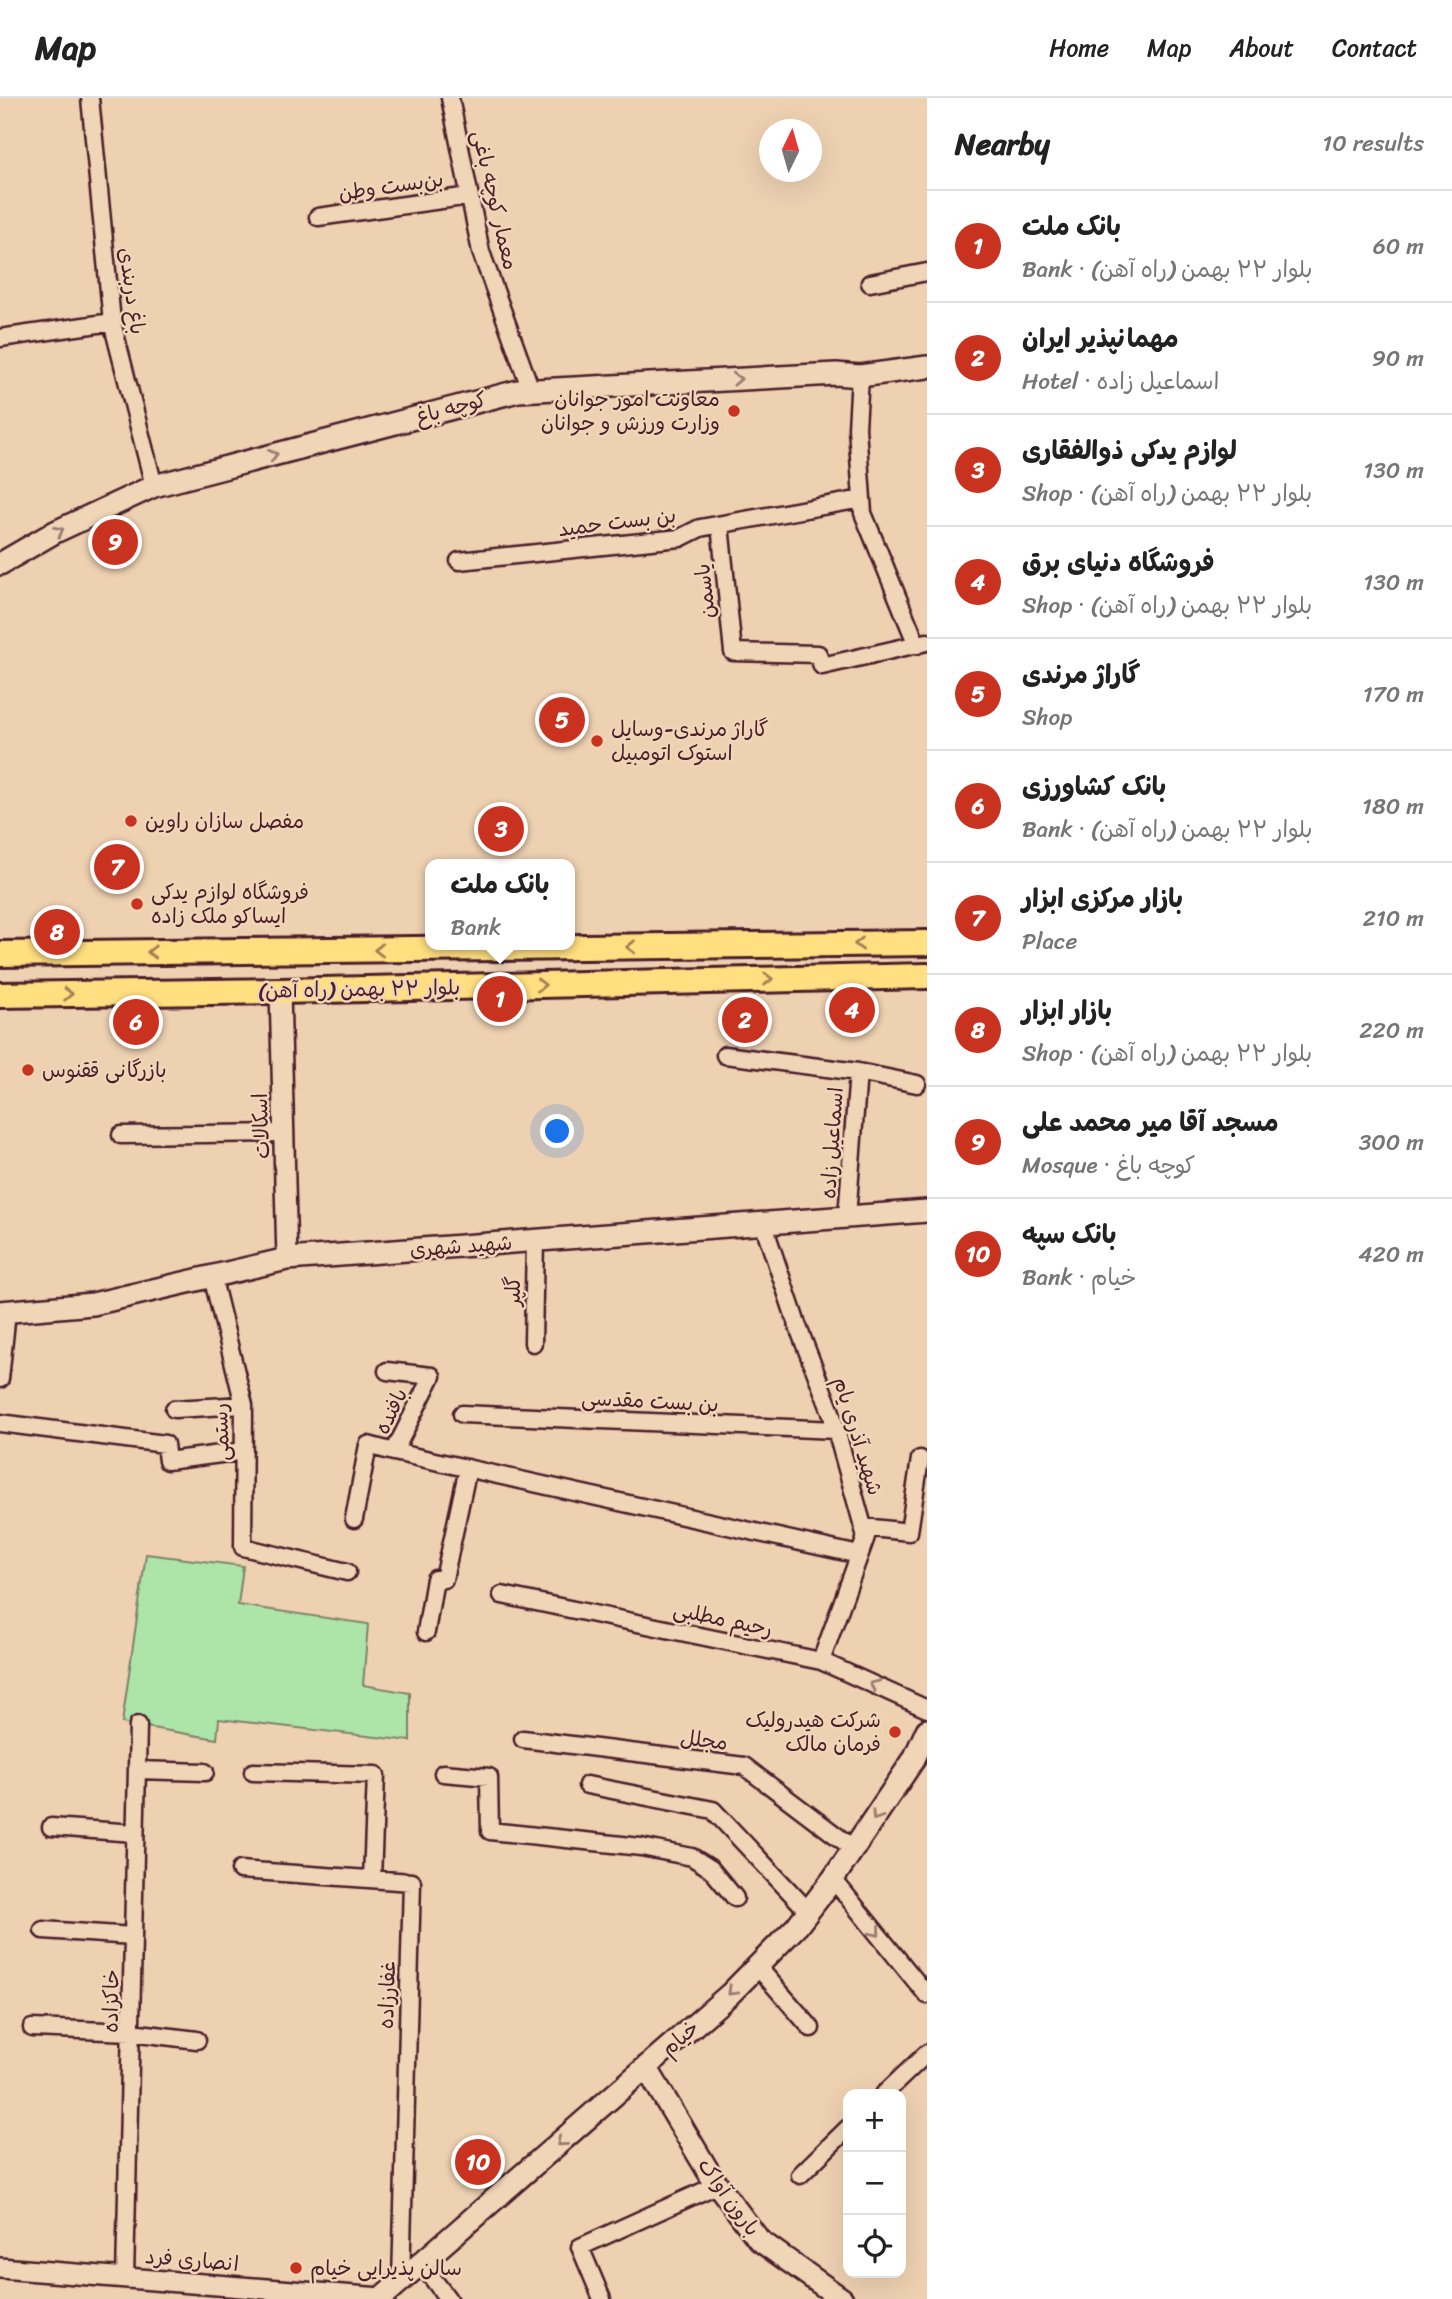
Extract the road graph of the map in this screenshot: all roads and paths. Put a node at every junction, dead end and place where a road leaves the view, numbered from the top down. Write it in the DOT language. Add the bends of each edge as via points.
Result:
graph roads {
  1 [pos="90,98"];
  2 [pos="450,98"];
  3 [pos="470,196"];
  4 [pos="318,217"];
  5 [pos="927,272"];
  6 [pos="870,283"];
  7 [pos="112,322"];
  8 [pos="0,338"];
  9 [pos="927,367"];
  10 [pos="860,376"];
  11 [pos="531,390"];
  12 [pos="153,486"];
  13 [pos="862,499"];
  14 [pos="720,525"];
  15 [pos="459,561"];
  16 [pos="0,564"];
  17 [pos="922,643"];
  18 [pos="927,943"];
  19 [pos="575,947"];
  20 [pos="425,949"];
  21 [pos="0,954"];
  22 [pos="927,975"];
  23 [pos="280,991"];
  24 [pos="0,995"];
  25 [pos="725,1055"];
  26 [pos="858,1072"];
  27 [pos="917,1084"];
  28 [pos="284,1133"];
  29 [pos="121,1135"];
  30 [pos="927,1211"];
  31 [pos="848,1217"];
  32 [pos="763,1223"];
  33 [pos="535,1240"];
  34 [pos="287,1259"];
  35 [pos="212,1276"];
  36 [pos="3,1312"];
  37 [pos="533,1343"];
  38 [pos="387,1371"];
  39 [pos="0,1379"];
  40 [pos="244,1405"];
  41 [pos="174,1409"];
  42 [pos="462,1414"];
  43 [pos="0,1423"];
  44 [pos="836,1430"];
  45 [pos="244,1451"];
  46 [pos="394,1452"];
  47 [pos="920,1460"];
  48 [pos="468,1468"];
  49 [pos="355,1518"];
  50 [pos="863,1527"];
  51 [pos="859,1555"];
  52 [pos="347,1572"];
  53 [pos="502,1595"];
  54 [pos="426,1632"];
  55 [pos="821,1661"];
  56 [pos="927,1709"];
  57 [pos="138,1726"];
  58 [pos="927,1730"];
  59 [pos="523,1739"];
  60 [pos="920,1756"];
  61 [pos="137,1770"];
  62 [pos="205,1772"];
  63 [pos="253,1772"];
  64 [pos="443,1773"];
  65 [pos="587,1785"];
  66 [pos="51,1827"];
  67 [pos="135,1833"];
  68 [pos="853,1849"];
  69 [pos="240,1870"];
  70 [pos="372,1879"];
  71 [pos="833,1879"];
  72 [pos="735,1898"];
  73 [pos="808,1912"];
  74 [pos="43,1930"];
  75 [pos="133,1936"];
  76 [pos="757,1966"];
  77 [pos="927,1995"];
  78 [pos="32,2028"];
  79 [pos="811,2028"];
  80 [pos="131,2032"];
  81 [pos="197,2040"];
  82 [pos="927,2053"];
  83 [pos="646,2067"];
  84 [pos="889,2089"];
  85 [pos="843,2133"];
  86 [pos="800,2175"];
  87 [pos="717,2185"];
  88 [pos="421,2263"];
  89 [pos="0,2268"];
  90 [pos="125,2278"];
  91 [pos="401,2281"];
  92 [pos="380,2299"];
  93 [pos="448,2299"];
  94 [pos="602,2299"];
  95 [pos="842,2299"];
  1 -- 7 [label="street, باغ دربندی"];
  2 -- 3 [label="street, معمار کوچه باغی"];
  3 -- 4 [label="street, بن‌بست وطن"];
  3 -- 11 [label="street, معمار کوچه باغی" via="481,252"];
  5 -- 6 [label="street"];
  7 -- 8 [label="street"];
  7 -- 12 [label="street, باغ دربندی"];
  9 -- 10 [label="main road, کوچه باغ"];
  11 -- 10 [label="main road, کوچه باغ, one-way"];
  10 -- 13 [label="street" via="857,428"];
  12 -- 11 [label="main road, کوچه باغ, one-way"];
  16 -- 12 [label="main road, کوچه باغ, one-way" via="55,532"];
  13 -- 14 [label="street, بن بست حمید"];
  13 -- 17 [label="street" via="863,513"];
  14 -- 15 [label="street, بن بست حمید" via="680,538"];
  14 -- 17 [label="street, یاسمن" via="733,652 818,654 822,666"];
  18 -- 19 [label="main road, بلوار ۲۲ بهمن (راه آهن), one-way"];
  20 -- 21 [label="main road, بلوار ۲۲ بهمن (راه آهن), one-way"];
  23 -- 22 [label="main road, بلوار ۲۲ بهمن (راه آهن), one-way"];
  24 -- 23 [label="main road, بلوار ۲۲ بهمن (راه آهن), one-way"];
  23 -- 28 [label="street, اسکالات"];
  25 -- 26 [label="street, اسماعیل زاده"];
  26 -- 27 [label="street, اسماعیل زاده"];
  26 -- 31 [label="street, اسماعیل زاده"];
  28 -- 29 [label="street"];
  28 -- 34 [label="street, اسکالات"];
  30 -- 31 [label="main road, شهید شهری"];
  31 -- 32 [label="main road, شهید شهری"];
  32 -- 33 [label="main road, شهید شهری"];
  32 -- 44 [label="street, شهید آذری یام"];
  33 -- 34 [label="main road, شهید شهری"];
  33 -- 37 [label="street, گلپر"];
  34 -- 35 [label="main road, شهید شهری"];
  35 -- 36 [label="main road, شهید شهری" via="93,1304"];
  35 -- 40 [label="street, رستمی"];
  36 -- 39 [label="street"];
  38 -- 46 [label="street, بافنده" via="432,1376"];
  40 -- 41 [label="street"];
  40 -- 45 [label="street, رستمی"];
  42 -- 44 [label="street, بن بست مقدسی"];
  43 -- 45 [label="street" via="165,1444 167,1461"];
  44 -- 50 [label="street, شهید آذری یام"];
  45 -- 52 [label="street, رستمی" via="243,1547"];
  46 -- 48 [label="street"];
  46 -- 49 [label="street, بافنده" via="368,1445"];
  47 -- 50 [label="street" via="909,1532"];
  48 -- 51 [label="street"];
  48 -- 54 [label="street" via="444,1579 435,1579"];
  50 -- 51 [label="street, شهید آذری یام" via="866,1536"];
  51 -- 55 [label="street, شهید آذری یام"];
  53 -- 55 [label="street, رحیم مطلبی"];
  56 -- 55 [label="street, رحیم مطلبی, one-way"];
  57 -- 61 [label="street, خاکزاده"];
  58 -- 60 [label="main road, خیام"];
  59 -- 68 [label="street, مجلل" via="744,1766"];
  60 -- 68 [label="main road, خیام, one-way"];
  61 -- 62 [label="street"];
  61 -- 67 [label="street, خاکزاده"];
  63 -- 70 [label="street" via="376,1775"];
  64 -- 72 [label="street" via="489,1777 490,1831 642,1847 692,1857 711,1869"];
  65 -- 73 [label="street" via="713,1810"];
  66 -- 67 [label="street"];
  67 -- 75 [label="street, خاکزاده"];
  68 -- 71 [label="main road, خیام"];
  69 -- 70 [label="street, غفارزاده"];
  70 -- 91 [label="street, غفارزاده" via="411,1882"];
  71 -- 73 [label="main road, خیام"];
  71 -- 77 [label="street, one-way"];
  73 -- 76 [label="main road, خیام"];
  74 -- 75 [label="street"];
  75 -- 80 [label="street, خاکزاده"];
  76 -- 79 [label="street"];
  76 -- 83 [label="main road, خیام, one-way"];
  78 -- 80 [label="street"];
  80 -- 81 [label="street"];
  80 -- 90 [label="street, خاکزاده"];
  82 -- 84 [label="street"];
  83 -- 87 [label="main road, بارون آواک"];
  83 -- 88 [label="main road, خیام, one-way"];
  85 -- 86 [label="street"];
  87 -- 94 [label="street" via="580,2247"];
  87 -- 95 [label="main road, بارون آواک" via="760,2240"];
  88 -- 91 [label="main road, خیام"];
  88 -- 93 [label="street"];
  89 -- 90 [label="street, انصاری فرد"];
  90 -- 92 [label="street, انصاری فرد"];
  91 -- 92 [label="main road, خیام"];
}
